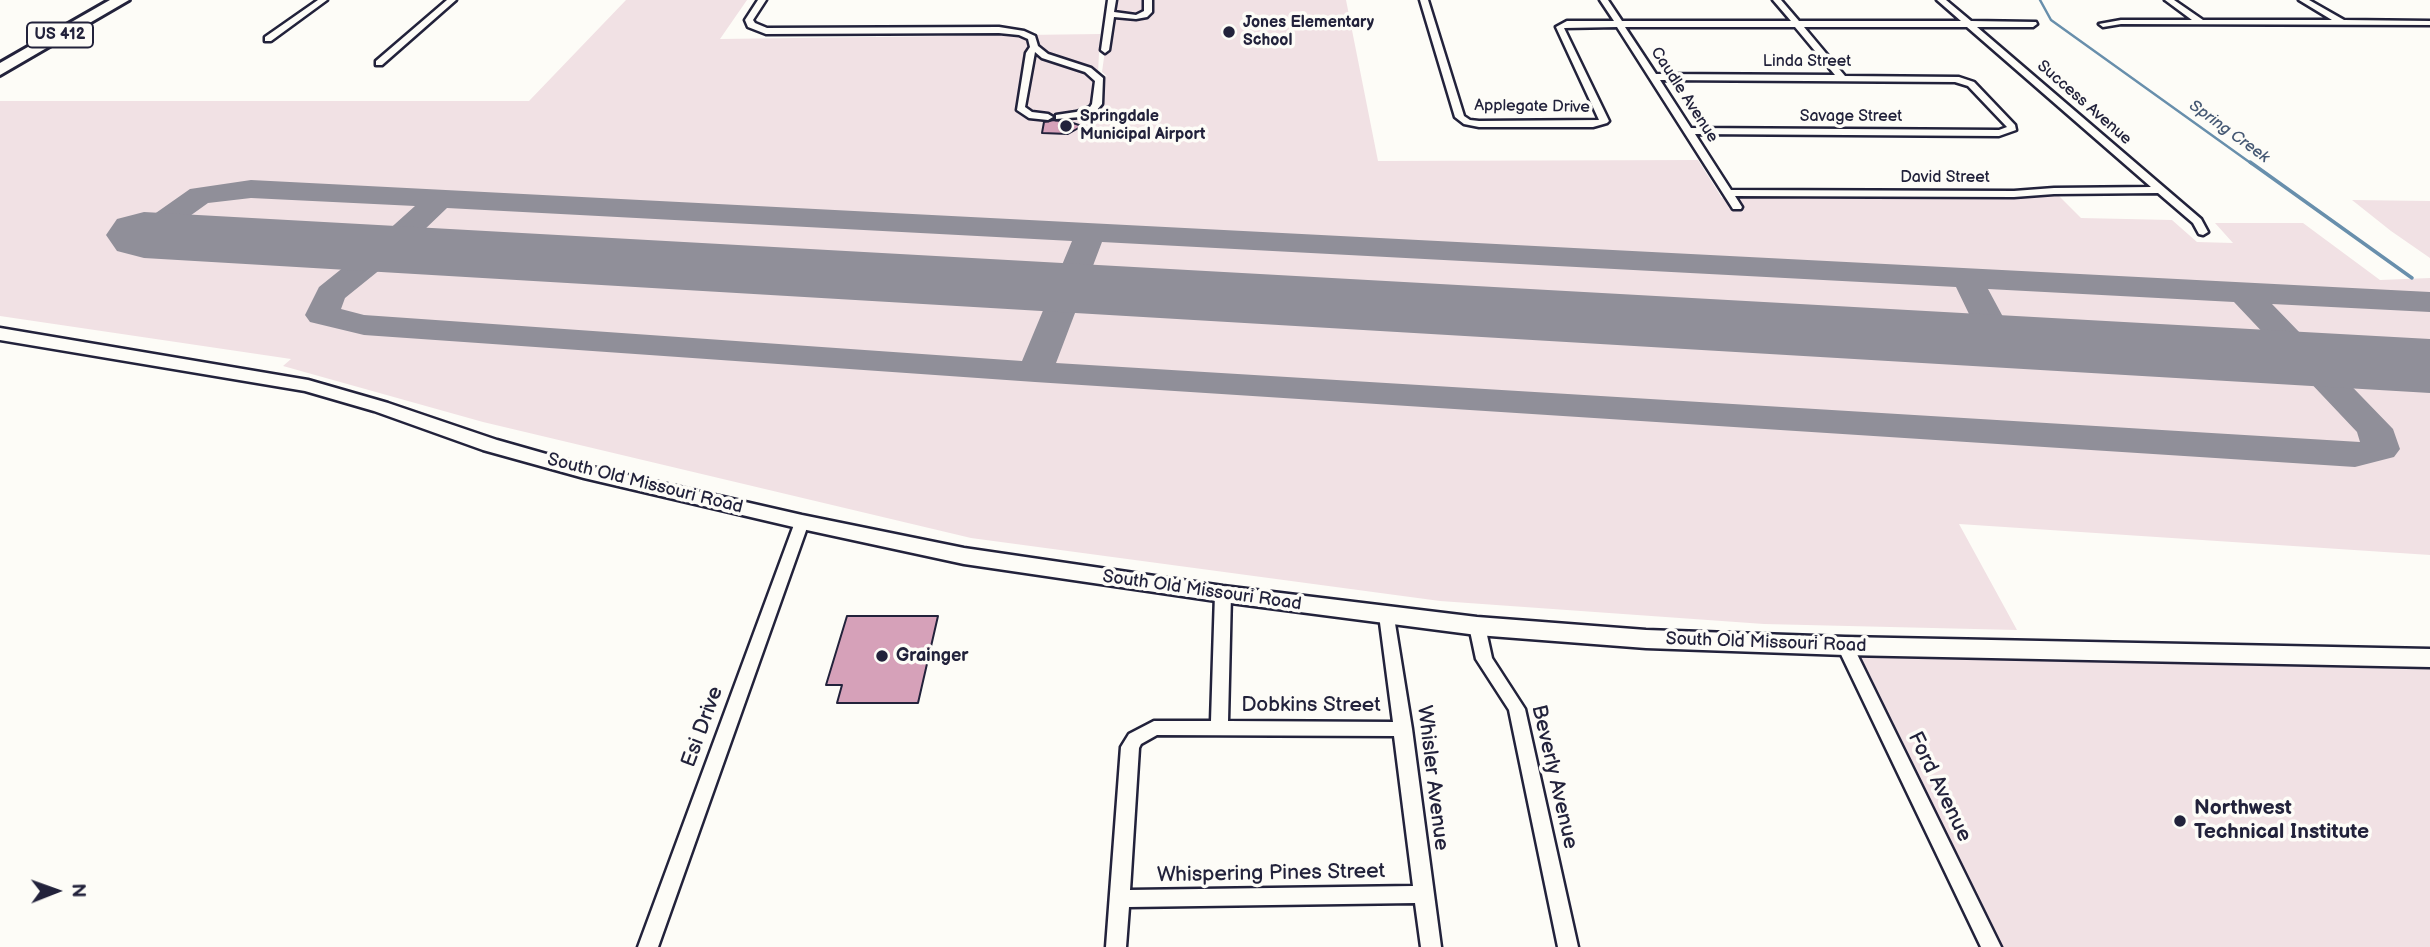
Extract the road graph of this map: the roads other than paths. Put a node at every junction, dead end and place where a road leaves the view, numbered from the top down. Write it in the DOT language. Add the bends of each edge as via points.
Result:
graph roads {
  1 [pos="121,0"];
  2 [pos="323,0"];
  3 [pos="452,0"];
  4 [pos="762,0"];
  5 [pos="1112,0"];
  6 [pos="1149,0"];
  7 [pos="1424,0"];
  8 [pos="1604,0"];
  9 [pos="1777,0"];
  10 [pos="1941,0"];
  11 [pos="2169,0"];
  12 [pos="2303,0"];
  13 [pos="1110,14"];
  14 [pos="2201,22"];
  15 [pos="1619,23"];
  16 [pos="1797,23"];
  17 [pos="2341,23"];
  18 [pos="2430,23"];
  19 [pos="1968,24"];
  20 [pos="2033,24"];
  21 [pos="2103,24"];
  22 [pos="268,39"];
  23 [pos="1034,47"];
  24 [pos="1105,50"];
  25 [pos="379,63"];
  26 [pos="0,70"];
  27 [pos="1653,77"];
  28 [pos="1842,78"];
  29 [pos="2011,130"];
  30 [pos="1690,131"];
  31 [pos="2162,190"];
  32 [pos="1728,193"];
  33 [pos="1737,207"];
  34 [pos="2203,232"];
  35 [pos="0,334"];
  36 [pos="802,522"];
  37 [pos="1223,594"];
  38 [pos="1387,615"];
  39 [pos="1477,626"];
  40 [pos="1845,646"];
  41 [pos="2430,658"];
  42 [pos="1219,728"];
  43 [pos="1403,729"];
  44 [pos="1424,894"];
  45 [pos="1119,899"];
  46 [pos="648,947"];
  47 [pos="1116,947"];
  48 [pos="1431,947"];
  49 [pos="1568,947"];
  50 [pos="1991,947"];
  1 -- 26 [label="highway, US 412"];
  2 -- 22 [label="street"];
  3 -- 25 [label="street"];
  4 -- 23 [label="street" via="748,20 766,31 1007,30 1028,35"];
  5 -- 13 [label="street"];
  6 -- 13 [label="street" via="1144,15"];
  7 -- 15 [label="street, Applegate Drive" via="1460,117 1472,124 1602,123 1560,27"];
  8 -- 15 [label="street, Caudle Avenue"];
  9 -- 16 [label="street"];
  10 -- 19 [label="street, Success Avenue"];
  11 -- 14 [label="street"];
  12 -- 17 [label="street"];
  13 -- 24 [label="street"];
  14 -- 17 [label="street"];
  14 -- 21 [label="street"];
  15 -- 16 [label="street"];
  15 -- 27 [label="street, Caudle Avenue"];
  16 -- 19 [label="street"];
  16 -- 28 [label="street"];
  17 -- 18 [label="street"];
  19 -- 20 [label="street"];
  19 -- 31 [label="street, Success Avenue"];
  23 -- 23 [label="street" via="1020,108 1029,115 1054,117 1079,115 1097,104 1100,80 1094,73"];
  27 -- 28 [label="street, Linda Street"];
  27 -- 30 [label="street, Caudle Avenue"];
  28 -- 29 [label="street, Linda Street" via="1961,80 2011,123"];
  29 -- 30 [label="street, Savage Street"];
  30 -- 32 [label="street, Caudle Avenue"];
  31 -- 32 [label="street, David Street"];
  31 -- 34 [label="street, Success Avenue"];
  32 -- 33 [label="street, Caudle Avenue"];
  35 -- 36 [label="main road, South Old Missouri Road" via="308,386 490,445"];
  36 -- 37 [label="main road, South Old Missouri Road" via="964,556"];
  36 -- 46 [label="street, Esi Drive"];
  37 -- 38 [label="main road, South Old Missouri Road"];
  37 -- 42 [label="street"];
  38 -- 39 [label="main road, South Old Missouri Road"];
  38 -- 43 [label="street, Whisler Avenue"];
  39 -- 40 [label="main road, South Old Missouri Road"];
  39 -- 49 [label="street, Beverly Avenue" via="1484,659 1517,709"];
  40 -- 41 [label="main road, South Old Missouri Road"];
  40 -- 50 [label="street, Ford Avenue"];
  42 -- 43 [label="street, Dobkins Street"];
  42 -- 45 [label="street, Dobkins Street" via="1154,728 1135,739 1128,757"];
  43 -- 44 [label="street, Whisler Avenue"];
  44 -- 45 [label="street, Whispering Pines Street"];
  44 -- 48 [label="street, Whisler Avenue"];
  45 -- 47 [label="street"];
}
